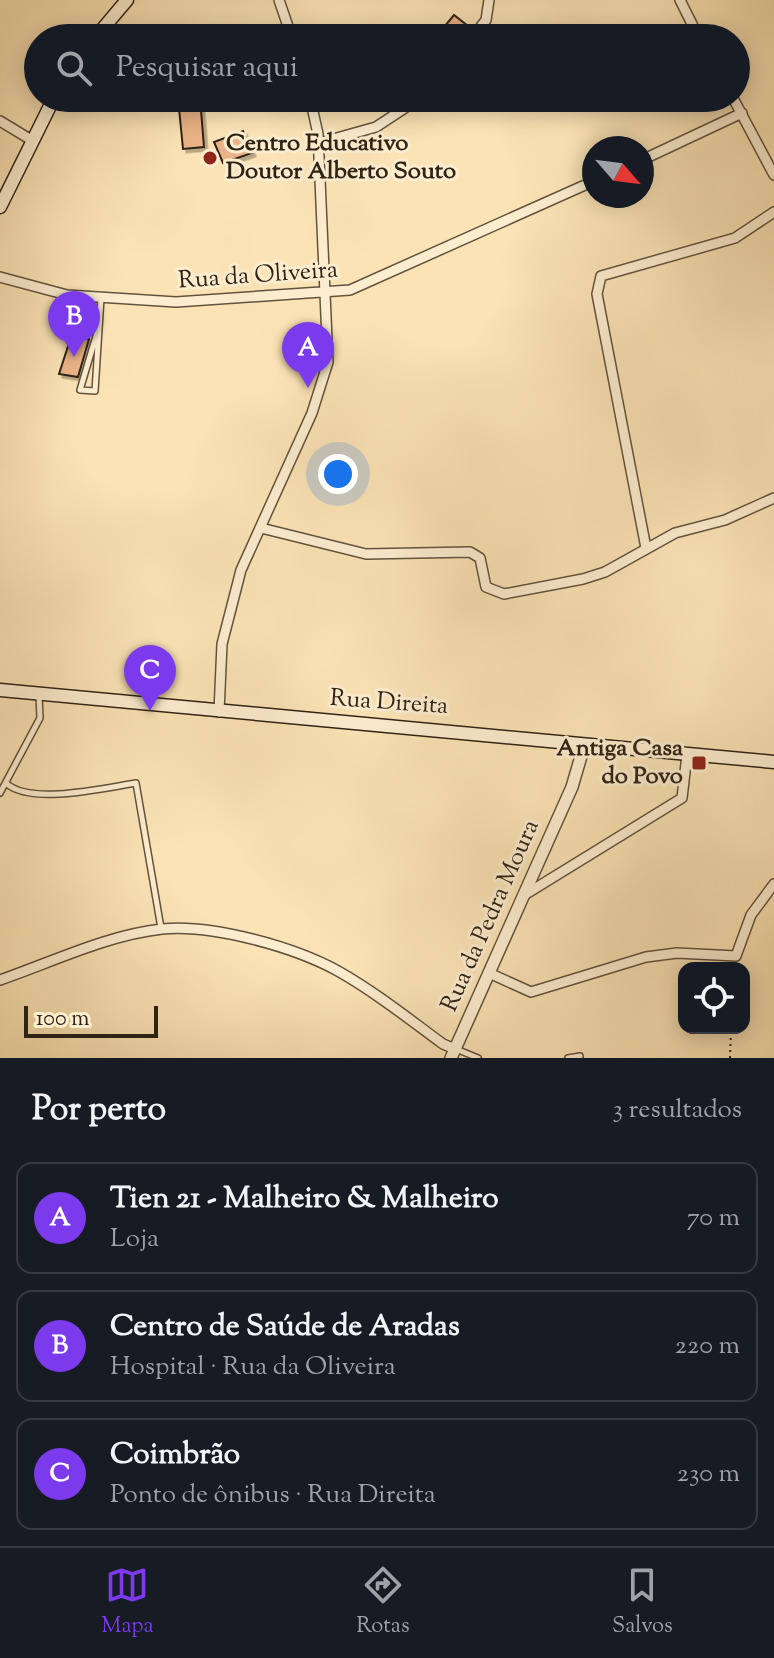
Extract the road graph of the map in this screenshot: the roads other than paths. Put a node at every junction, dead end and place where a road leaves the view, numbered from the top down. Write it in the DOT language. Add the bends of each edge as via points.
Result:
graph roads {
  1 [pos="127,0"];
  2 [pos="279,0"];
  3 [pos="489,0"];
  4 [pos="680,0"];
  5 [pos="107,24"];
  6 [pos="287,24"];
  7 [pos="483,24"];
  8 [pos="692,24"];
  9 [pos="47,112"];
  10 [pos="313,112"];
  11 [pos="399,112"];
  12 [pos="742,113"];
  13 [pos="0,121"];
  14 [pos="33,141"];
  15 [pos="319,143"];
  16 [pos="654,154"];
  17 [pos="774,175"];
  18 [pos="582,186"];
  19 [pos="0,207"];
  20 [pos="774,212"];
  21 [pos="0,277"];
  22 [pos="326,294"];
  23 [pos="101,298"];
  24 [pos="99,326"];
  25 [pos="774,498"];
  26 [pos="261,528"];
  27 [pos="646,548"];
  28 [pos="0,690"];
  29 [pos="39,693"];
  30 [pos="219,712"];
  31 [pos="584,746"];
  32 [pos="687,755"];
  33 [pos="774,762"];
  34 [pos="7,784"];
  35 [pos="0,793"];
  36 [pos="774,884"];
  37 [pos="526,894"];
  38 [pos="161,929"];
  39 [pos="489,973"];
  40 [pos="0,980"];
  41 [pos="453,1053"];
  42 [pos="580,1056"];
  43 [pos="478,1058"];
  44 [pos="568,1058"];
  1 -- 5 [label="main road"];
  2 -- 6 [label="street"];
  3 -- 7 [label="street"];
  4 -- 8 [label="street"];
  9 -- 14 [label="main road"];
  10 -- 15 [label="street"];
  11 -- 15 [label="street" via="376,127"];
  12 -- 16 [label="street"];
  12 -- 17 [label="street"];
  13 -- 14 [label="street"];
  14 -- 19 [label="main road"];
  15 -- 22 [label="street"];
  18 -- 22 [label="street, Rua da Oliveira" via="350,290"];
  20 -- 27 [label="street" via="735,238 601,276 597,294"];
  21 -- 23 [label="street, Rua da Oliveira"];
  22 -- 23 [label="street, Rua da Oliveira" via="176,302"];
  22 -- 26 [label="street" via="329,339 323,383"];
  23 -- 24 [label="lane"];
  24 -- 24 [label="lane" via="95,391 87,393 80,390"];
  25 -- 27 [label="street"];
  26 -- 27 [label="street" via="366,554 470,552 480,558 486,587 504,594 605,572"];
  26 -- 30 [label="street" via="241,570 222,644"];
  28 -- 29 [label="main road, Rua Direita"];
  29 -- 30 [label="main road, Rua Direita"];
  29 -- 34 [label="lane" via="40,718"];
  30 -- 31 [label="main road, Rua Direita"];
  31 -- 32 [label="main road, Rua Direita"];
  31 -- 37 [label="street, Rua da Pedra Moura" via="576,778"];
  32 -- 33 [label="main road, Rua Direita"];
  32 -- 37 [label="street" via="682,798"];
  34 -- 35 [label="lane"];
  34 -- 38 [label="lane" via="17,792 72,793 136,783"];
  36 -- 39 [label="street" via="751,915 736,956 646,957 531,992"];
  37 -- 39 [label="street, Rua da Pedra Moura"];
  38 -- 40 [label="street"];
  38 -- 41 [label="street" via="203,929 336,970"];
  39 -- 41 [label="street, Rua da Pedra Moura"];
  41 -- 43 [label="lane"];
  42 -- 44 [label="lane"];
}
